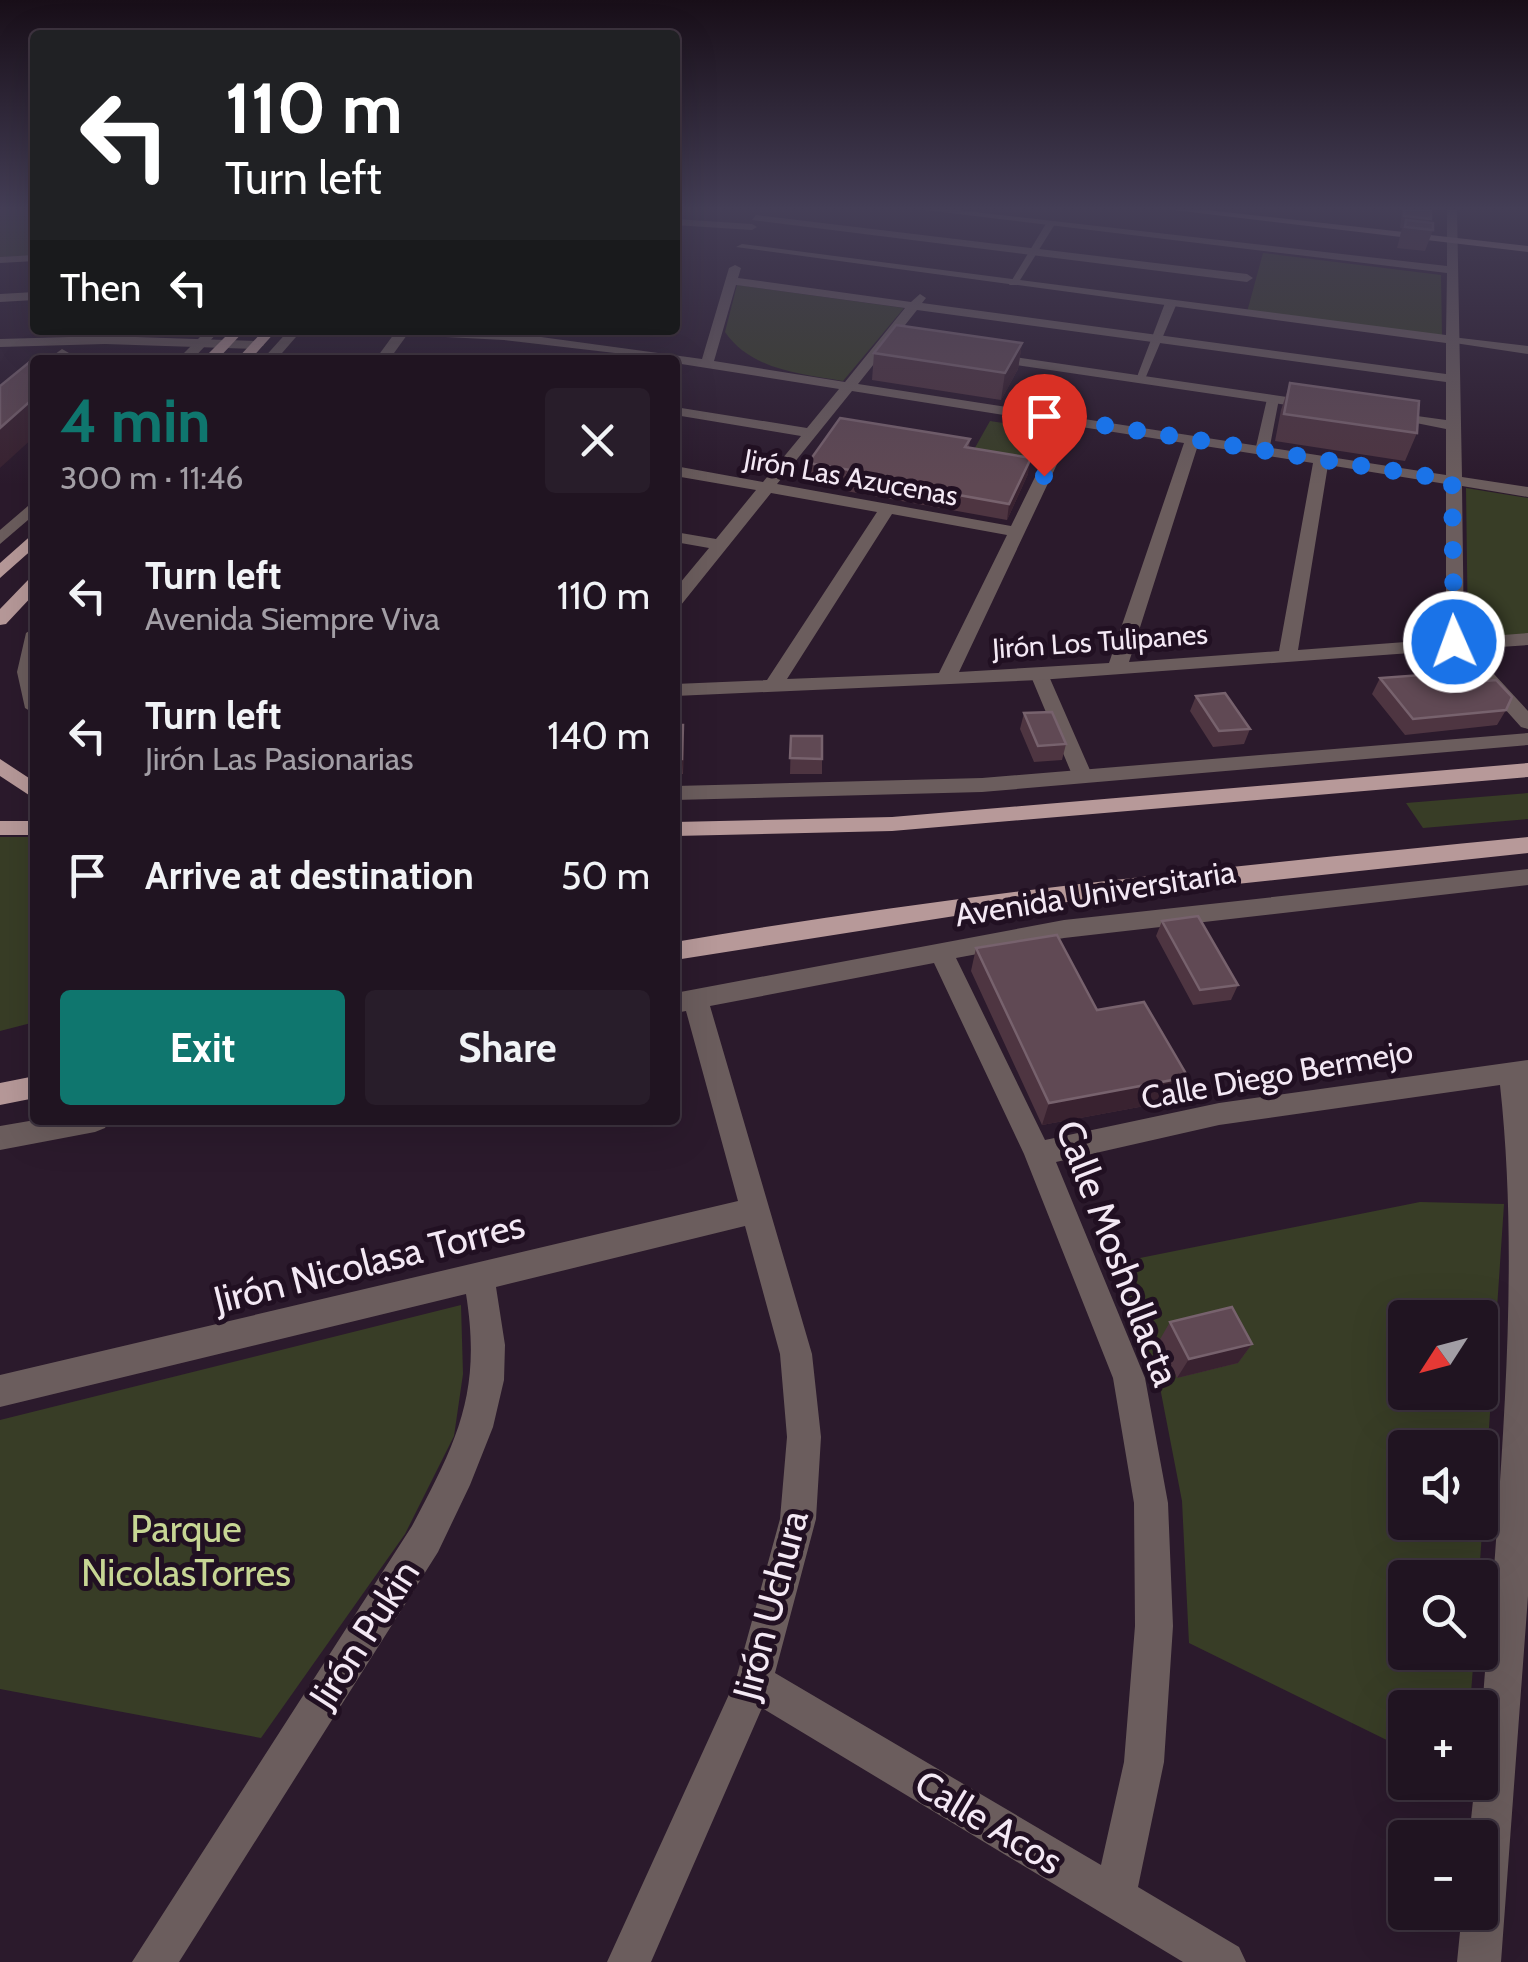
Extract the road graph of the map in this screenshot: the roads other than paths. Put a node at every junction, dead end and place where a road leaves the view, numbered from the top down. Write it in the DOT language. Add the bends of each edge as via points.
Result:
graph roads {
  1 [pos="730,302"];
  2 [pos="882,302"];
  3 [pos="917,302"];
  4 [pos="1160,302"];
  5 [pos="1239,302"];
  6 [pos="1452,302"];
  7 [pos="1171,303"];
  8 [pos="914,306"];
  9 [pos="1236,312"];
  10 [pos="209,335"];
  11 [pos="234,335"];
  12 [pos="266,335"];
  13 [pos="291,335"];
  14 [pos="519,335"];
  15 [pos="608,335"];
  16 [pos="1156,338"];
  17 [pos="726,340"];
  18 [pos="1452,340"];
  19 [pos="202,342"];
  20 [pos="884,342"];
  21 [pos="0,343"];
  22 [pos="226,344"];
  23 [pos="904,344"];
  24 [pos="257,345"];
  25 [pos="281,346"];
  26 [pos="602,348"];
  27 [pos="1528,350"];
  28 [pos="962,353"];
  29 [pos="0,355"];
  30 [pos="189,355"];
  31 [pos="214,355"];
  32 [pos="248,355"];
  33 [pos="273,355"];
  34 [pos="648,355"];
  35 [pos="30,356"];
  36 [pos="680,360"];
  37 [pos="706,364"];
  38 [pos="795,378"];
  39 [pos="1138,379"];
  40 [pos="1452,379"];
  41 [pos="848,386"];
  42 [pos="1274,399"];
  43 [pos="1327,407"];
  44 [pos="680,412"];
  45 [pos="1363,412"];
  46 [pos="1070,420"];
  47 [pos="1452,425"];
  48 [pos="810,433"];
  49 [pos="1192,440"];
  50 [pos="1262,450"];
  51 [pos="1321,460"];
  52 [pos="680,472"];
  53 [pos="1452,480"];
  54 [pos="768,488"];
  55 [pos="1528,492"];
  56 [pos="888,509"];
  57 [pos="30,510"];
  58 [pos="1018,532"];
  59 [pos="680,538"];
  60 [pos="0,540"];
  61 [pos="30,542"];
  62 [pos="720,546"];
  63 [pos="0,573"];
  64 [pos="30,588"];
  65 [pos="680,595"];
  66 [pos="0,620"];
  67 [pos="1528,640"];
  68 [pos="1456,646"];
  69 [pos="1287,656"];
  70 [pos="30,657"];
  71 [pos="1116,668"];
  72 [pos="1039,674"];
  73 [pos="946,678"];
  74 [pos="30,686"];
  75 [pos="773,686"];
  76 [pos="680,690"];
  77 [pos="1528,723"];
  78 [pos="1528,739"];
  79 [pos="0,766"];
  80 [pos="1528,770"];
  81 [pos="1083,777"];
  82 [pos="30,788"];
  83 [pos="680,794"];
  84 [pos="0,828"];
  85 [pos="30,828"];
  86 [pos="680,829"];
  87 [pos="1528,845"];
  88 [pos="1528,876"];
  89 [pos="680,951"];
  90 [pos="941,952"];
  91 [pos="685,1001"];
  92 [pos="1520,1070"];
  93 [pos="30,1087"];
  94 [pos="0,1094"];
  95 [pos="69,1125"];
  96 [pos="0,1138"];
  97 [pos="1038,1154"];
  98 [pos="758,1210"];
  99 [pos="479,1277"];
  100 [pos="0,1391"];
  101 [pos="754,1682"];
  102 [pos="1116,1898"];
  103 [pos="154,1962"];
  104 [pos="629,1962"];
  105 [pos="1224,1962"];
  106 [pos="1479,1962"];
  1 -- 17 [label="street"];
  2 -- 8 [label="street"];
  3 -- 8 [label="street"];
  4 -- 7 [label="street"];
  5 -- 9 [label="street"];
  6 -- 18 [label="street"];
  7 -- 9 [label="street"];
  7 -- 16 [label="street"];
  8 -- 16 [label="street"];
  8 -- 20 [label="street"];
  9 -- 18 [label="street"];
  10 -- 19 [label="street"];
  11 -- 22 [label="main road"];
  12 -- 24 [label="main road"];
  13 -- 25 [label="street"];
  14 -- 26 [label="street"];
  15 -- 26 [label="street"];
  16 -- 39 [label="street"];
  16 -- 40 [label="street"];
  17 -- 37 [label="street"];
  17 -- 38 [label="street" via="756,363"];
  18 -- 27 [label="street"];
  18 -- 40 [label="street"];
  19 -- 21 [label="street"];
  19 -- 22 [label="street"];
  19 -- 30 [label="street"];
  20 -- 23 [label="street"];
  20 -- 41 [label="street"];
  22 -- 24 [label="street"];
  22 -- 31 [label="main road"];
  24 -- 25 [label="street"];
  24 -- 32 [label="main road"];
  25 -- 33 [label="street"];
  26 -- 34 [label="street"];
  28 -- 39 [label="street"];
  29 -- 35 [label="street"];
  36 -- 37 [label="street"];
  37 -- 38 [label="street"];
  38 -- 41 [label="street"];
  39 -- 42 [label="street"];
  40 -- 47 [label="street"];
  41 -- 46 [label="street"];
  41 -- 48 [label="street"];
  42 -- 43 [label="street"];
  42 -- 50 [label="street"];
  44 -- 48 [label="street"];
  45 -- 47 [label="street"];
  46 -- 49 [label="street"];
  46 -- 58 [label="street"];
  47 -- 53 [label="street"];
  48 -- 54 [label="street"];
  49 -- 50 [label="street"];
  49 -- 71 [label="street"];
  50 -- 51 [label="street"];
  51 -- 53 [label="street"];
  51 -- 69 [label="street"];
  52 -- 54 [label="street, Jirón Las Azucenas"];
  53 -- 55 [label="street"];
  53 -- 68 [label="street"];
  54 -- 56 [label="street, Jirón Las Azucenas"];
  54 -- 62 [label="street"];
  56 -- 58 [label="street, Jirón Las Azucenas"];
  56 -- 75 [label="street"];
  57 -- 60 [label="street"];
  58 -- 73 [label="street"];
  59 -- 62 [label="street"];
  61 -- 63 [label="main road"];
  62 -- 65 [label="street"];
  64 -- 66 [label="main road"];
  67 -- 68 [label="street, Jirón Los Tulipanes"];
  68 -- 69 [label="street, Jirón Los Tulipanes"];
  68 -- 77 [label="street"];
  69 -- 71 [label="street, Jirón Los Tulipanes"];
  70 -- 74 [label="street"];
  71 -- 72 [label="street, Jirón Los Tulipanes"];
  72 -- 73 [label="street, Jirón Los Tulipanes"];
  72 -- 81 [label="street"];
  73 -- 75 [label="street, Jirón Los Tulipanes"];
  75 -- 76 [label="street, Jirón Los Tulipanes"];
  78 -- 81 [label="street"];
  79 -- 82 [label="main road"];
  80 -- 86 [label="main road" via="892,824"];
  81 -- 83 [label="street"];
  84 -- 85 [label="main road"];
  87 -- 89 [label="main road, Avenida Universitaria" via="894,912"];
  88 -- 90 [label="street, Avenida Universitaria" via="1064,928"];
  90 -- 91 [label="street, Avenida Universitaria"];
  90 -- 97 [label="street, Calle Moshollacta"];
  91 -- 98 [label="street, Jirón Uchura"];
  92 -- 97 [label="street, Calle Diego Bermejo" via="1219,1114"];
  92 -- 106 [label="street" via="1526,1211 1515,1516"];
  93 -- 94 [label="main road"];
  95 -- 96 [label="street"];
  97 -- 102 [label="street, Calle Moshollacta" via="1129,1378 1152,1503 1154,1626 1144,1762"];
  98 -- 99 [label="street, Jirón Nicolasa Torres"];
  98 -- 101 [label="street, Jirón Uchura" via="796,1354 804,1437 798,1519"];
  99 -- 100 [label="street, Jirón Nicolasa Torres"];
  99 -- 103 [label="street, Jirón Pukin" via="489,1355 482,1412 459,1472 425,1539"];
  101 -- 102 [label="street, Calle Acos"];
  101 -- 104 [label="street, Jirón Uchura"];
  102 -- 105 [label="street, Calle Acos"];
}
